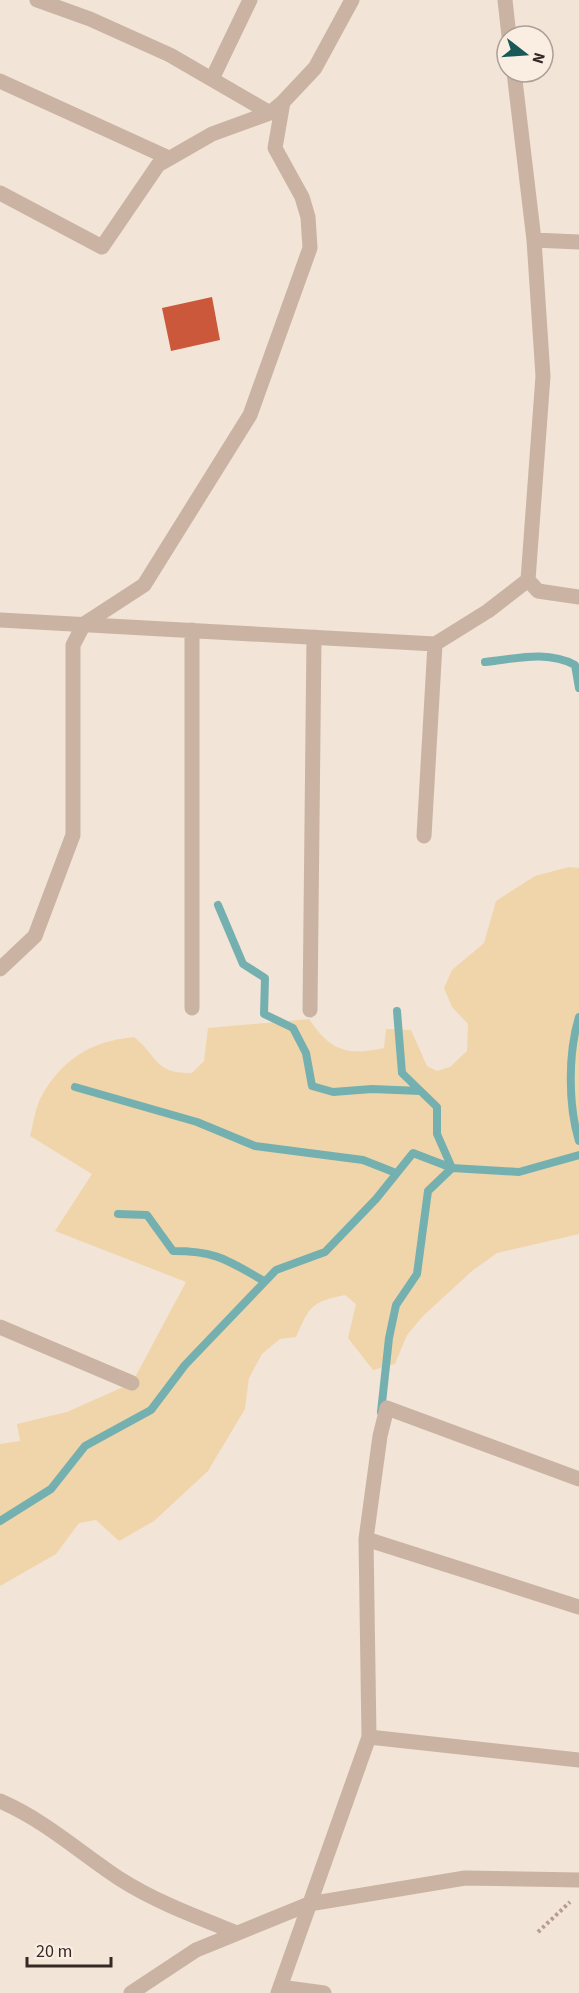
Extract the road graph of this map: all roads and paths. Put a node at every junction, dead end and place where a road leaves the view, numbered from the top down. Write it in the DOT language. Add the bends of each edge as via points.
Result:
graph roads {
  1 [pos="37,0"];
  2 [pos="250,0"];
  3 [pos="352,0"];
  4 [pos="505,0"];
  5 [pos="508,24"];
  6 [pos="212,79"];
  7 [pos="0,81"];
  8 [pos="515,84"];
  9 [pos="283,102"];
  10 [pos="270,112"];
  11 [pos="169,159"];
  12 [pos="0,194"];
  13 [pos="534,240"];
  14 [pos="579,242"];
  15 [pos="528,580"];
  16 [pos="579,597"];
  17 [pos="0,620"];
  18 [pos="84,624"];
  19 [pos="192,630"];
  20 [pos="314,637"];
  21 [pos="435,644"];
  22 [pos="424,836"];
  23 [pos="0,969"];
  24 [pos="192,1008"];
  25 [pos="310,1010"];
  26 [pos="0,1327"];
  27 [pos="132,1383"];
  28 [pos="579,1479"];
  29 [pos="366,1539"];
  30 [pos="579,1607"];
  31 [pos="369,1737"];
  32 [pos="579,1760"];
  33 [pos="0,1801"];
  34 [pos="579,1880"];
  35 [pos="571,1900"];
  36 [pos="309,1904"];
  37 [pos="538,1932"];
  38 [pos="237,1933"];
  39 [pos="279,1990"];
  40 [pos="131,1993"];
  41 [pos="324,1993"];
  1 -- 6 [label="street" via="140,41"];
  2 -- 6 [label="street"];
  3 -- 9 [label="street" via="315,68"];
  4 -- 5 [label="street"];
  6 -- 10 [label="street"];
  7 -- 11 [label="street"];
  8 -- 13 [label="street"];
  9 -- 10 [label="street"];
  9 -- 18 [label="street" via="275,148 309,217 310,248 250,415 144,585"];
  10 -- 11 [label="street" via="212,134"];
  11 -- 12 [label="street" via="158,165 102,248"];
  13 -- 14 [label="street"];
  13 -- 15 [label="street" via="543,376"];
  15 -- 16 [label="street" via="538,591"];
  15 -- 21 [label="street"];
  17 -- 18 [label="street"];
  18 -- 19 [label="street"];
  18 -- 23 [label="street" via="73,645 73,835 35,936"];
  19 -- 20 [label="street"];
  19 -- 24 [label="street"];
  20 -- 21 [label="street"];
  20 -- 25 [label="street"];
  21 -- 22 [label="street"];
  26 -- 27 [label="street"];
  28 -- 29 [label="street" via="387,1408"];
  29 -- 30 [label="street"];
  29 -- 31 [label="street"];
  31 -- 32 [label="street"];
  31 -- 36 [label="street"];
  33 -- 38 [label="street" via="32,1815 120,1879 164,1904"];
  34 -- 36 [label="street" via="465,1878"];
  35 -- 37 [label="path"];
  36 -- 38 [label="street"];
  36 -- 39 [label="street"];
  38 -- 40 [label="street" via="196,1950"];
  39 -- 41 [label="street"];
}
